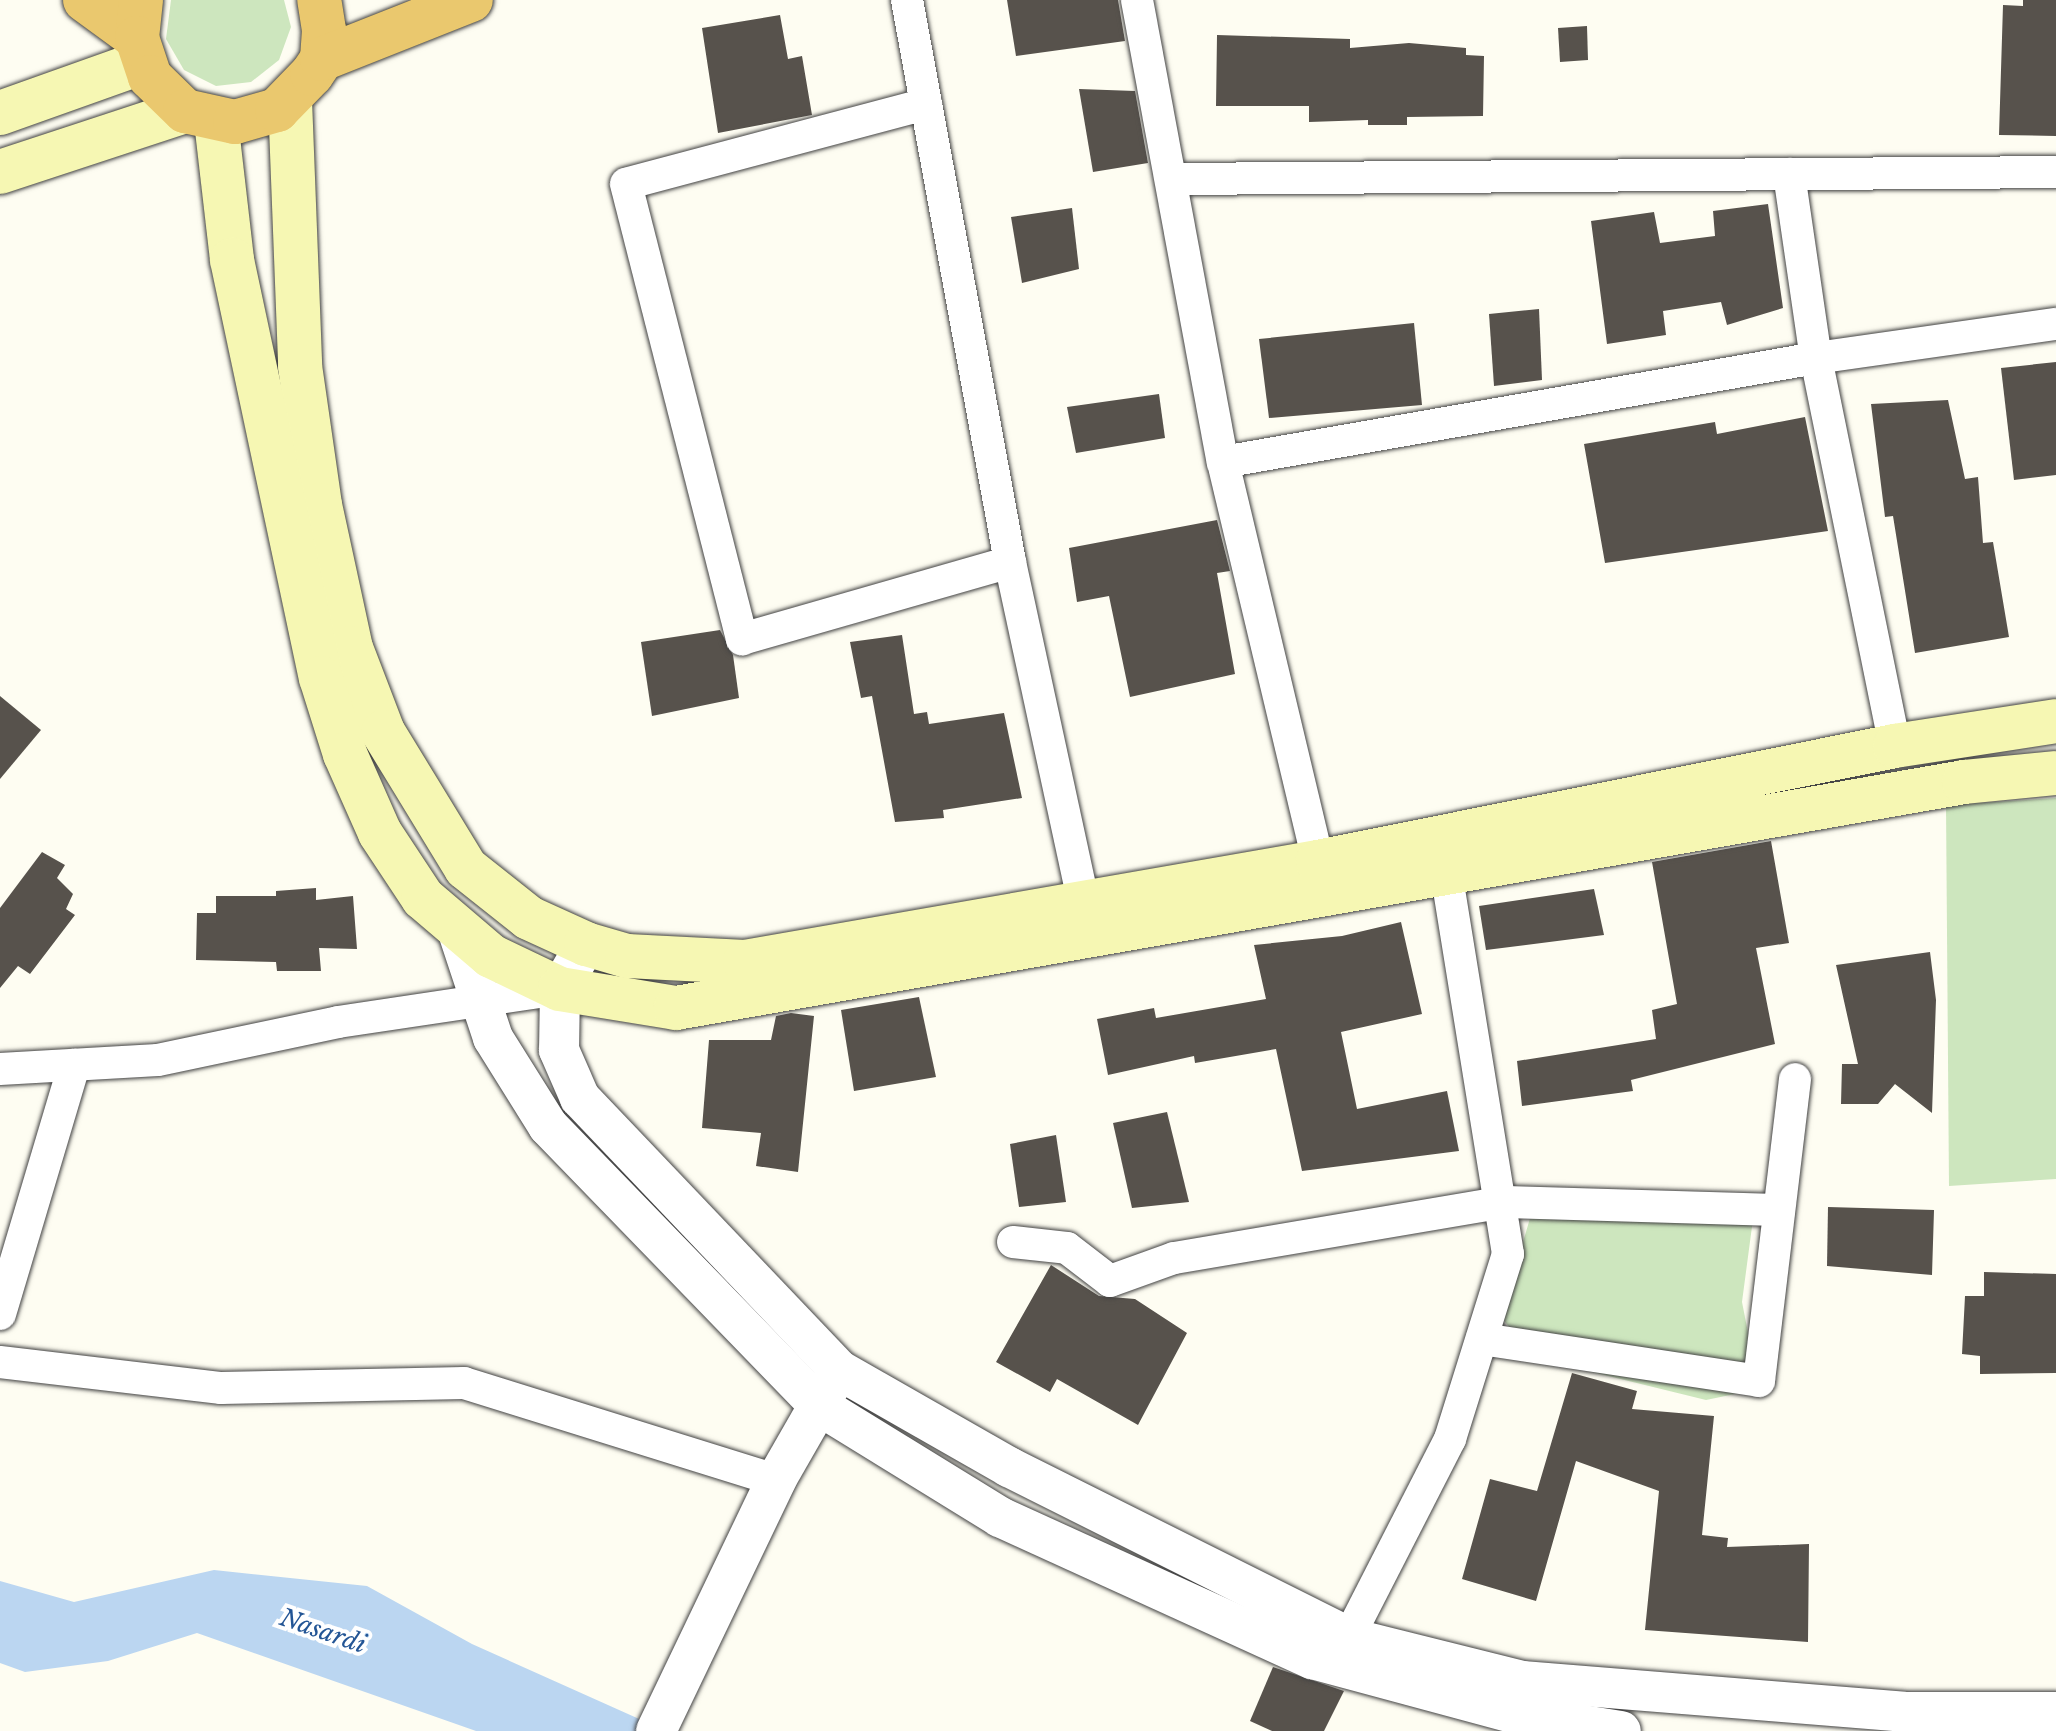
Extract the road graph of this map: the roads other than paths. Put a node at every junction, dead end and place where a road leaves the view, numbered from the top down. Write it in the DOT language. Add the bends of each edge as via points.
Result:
graph roads {
  1 [pos="85,0"];
  2 [pos="319,0"];
  3 [pos="471,0"];
  4 [pos="907,0"];
  5 [pos="1137,0"];
  6 [pos="140,33"];
  7 [pos="322,59"];
  8 [pos="290,100"];
  9 [pos="926,104"];
  10 [pos="0,113"];
  11 [pos="200,116"];
  12 [pos="0,172"];
  13 [pos="2056,172"];
  14 [pos="1789,174"];
  15 [pos="1173,179"];
  16 [pos="2056,324"];
  17 [pos="1816,358"];
  18 [pos="1223,462"];
  19 [pos="1010,562"];
  20 [pos="2056,721"];
  21 [pos="1895,746"];
  22 [pos="2056,773"];
  23 [pos="1447,876"];
  24 [pos="1322,878"];
  25 [pos="1083,901"];
  26 [pos="456,926"];
  27 [pos="586,944"];
  28 [pos="560,989"];
  29 [pos="479,1002"];
  30 [pos="74,1065"];
  31 [pos="0,1069"];
  32 [pos="1795,1079"];
  33 [pos="1505,1202"];
  34 [pos="1778,1210"];
  35 [pos="1013,1242"];
  36 [pos="0,1314"];
  37 [pos="1482,1339"];
  38 [pos="0,1362"];
  39 [pos="839,1370"];
  40 [pos="818,1405"];
  41 [pos="776,1480"];
  42 [pos="1341,1652"];
  43 [pos="1904,1712"];
  44 [pos="2056,1712"];
  45 [pos="656,1731"];
  46 [pos="1617,1731"];
  47 [pos="1827,1731"];
  1 -- 6 [label="highway"];
  2 -- 7 [label="highway"];
  3 -- 7 [label="highway"];
  4 -- 9 [label="street"];
  5 -- 15 [label="street"];
  6 -- 10 [label="main road"];
  6 -- 11 [label="highway" via="169,100"];
  7 -- 8 [label="highway"];
  8 -- 11 [label="highway" via="263,116"];
  8 -- 27 [label="main road" via="300,366 320,505 351,648 383,732 466,868 529,918"];
  9 -- 19 [label="street"];
  9 -- 19 [label="street" via="626,184 742,639"];
  11 -- 12 [label="main road"];
  11 -- 26 [label="main road" via="321,678 380,833 423,898"];
  13 -- 14 [label="street"];
  14 -- 15 [label="street"];
  14 -- 17 [label="street"];
  15 -- 18 [label="street"];
  16 -- 17 [label="street"];
  17 -- 18 [label="street"];
  17 -- 21 [label="street"];
  18 -- 24 [label="street"];
  19 -- 25 [label="street"];
  20 -- 21 [label="main road"];
  21 -- 24 [label="main road"];
  22 -- 23 [label="main road" via="1964,782"];
  23 -- 24 [label="main road"];
  23 -- 33 [label="street"];
  24 -- 25 [label="main road"];
  24 -- 28 [label="main road" via="849,983 676,1008"];
  25 -- 27 [label="main road" via="745,962 627,956"];
  26 -- 28 [label="main road" via="491,956"];
  26 -- 29 [label="street"];
  27 -- 28 [label="street"];
  28 -- 29 [label="street"];
  28 -- 39 [label="street" via="559,1050 580,1098"];
  29 -- 30 [label="street" via="338,1022 158,1060"];
  29 -- 40 [label="street" via="493,1038 548,1126"];
  30 -- 31 [label="street"];
  30 -- 36 [label="street"];
  32 -- 34 [label="street"];
  33 -- 34 [label="street"];
  33 -- 35 [label="street" via="1174,1258 1110,1281 1067,1248"];
  33 -- 37 [label="street" via="1508,1254"];
  34 -- 37 [label="street" via="1759,1381"];
  37 -- 42 [label="street" via="1450,1439"];
  38 -- 41 [label="street" via="221,1388 464,1383"];
  39 -- 40 [label="street"];
  39 -- 42 [label="street"];
  40 -- 41 [label="street"];
  40 -- 42 [label="street" via="1000,1517"];
  41 -- 45 [label="street" via="676,1679"];
  42 -- 43 [label="street" via="1522,1681"];
  42 -- 46 [label="street" via="1519,1715"];
  43 -- 44 [label="street"];
  43 -- 47 [label="street"];
}
